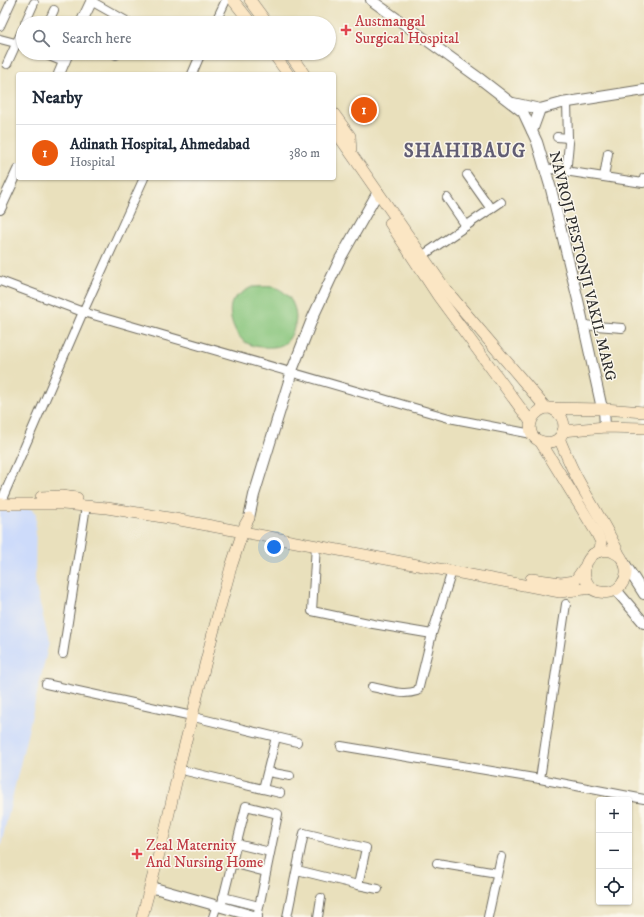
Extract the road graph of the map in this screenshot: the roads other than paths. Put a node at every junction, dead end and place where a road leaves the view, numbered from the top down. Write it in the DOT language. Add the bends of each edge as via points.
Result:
graph roads {
  1 [pos="12,0"];
  2 [pos="226,0"];
  3 [pos="233,0"];
  4 [pos="241,0"];
  5 [pos="250,0"];
  6 [pos="371,0"];
  7 [pos="92,1"];
  8 [pos="34,3"];
  9 [pos="54,10"];
  10 [pos="28,16"];
  11 [pos="51,16"];
  12 [pos="84,16"];
  13 [pos="118,16"];
  14 [pos="218,16"];
  15 [pos="246,16"];
  16 [pos="253,16"];
  17 [pos="262,16"];
  18 [pos="0,26"];
  19 [pos="0,39"];
  20 [pos="16,43"];
  21 [pos="16,50"];
  22 [pos="65,60"];
  23 [pos="198,60"];
  24 [pos="278,60"];
  25 [pos="285,60"];
  26 [pos="294,60"];
  27 [pos="7,64"];
  28 [pos="60,72"];
  29 [pos="193,72"];
  30 [pos="287,72"];
  31 [pos="294,72"];
  32 [pos="303,72"];
  33 [pos="644,90"];
  34 [pos="510,102"];
  35 [pos="567,103"];
  36 [pos="540,108"];
  37 [pos="336,117"];
  38 [pos="532,131"];
  39 [pos="336,133"];
  40 [pos="557,138"];
  41 [pos="568,138"];
  42 [pos="336,143"];
  43 [pos="351,153"];
  44 [pos="608,153"];
  45 [pos="567,164"];
  46 [pos="545,168"];
  47 [pos="16,174"];
  48 [pos="467,176"];
  49 [pos="604,177"];
  50 [pos="644,178"];
  51 [pos="143,180"];
  52 [pos="376,196"];
  53 [pos="447,198"];
  54 [pos="501,202"];
  55 [pos="0,209"];
  56 [pos="491,209"];
  57 [pos="466,226"];
  58 [pos="422,256"];
  59 [pos="0,281"];
  60 [pos="83,312"];
  61 [pos="583,325"];
  62 [pos="622,328"];
  63 [pos="291,372"];
  64 [pos="549,409"];
  65 [pos="604,409"];
  66 [pos="644,412"];
  67 [pos="530,421"];
  68 [pos="605,427"];
  69 [pos="644,428"];
  70 [pos="532,434"];
  71 [pos="561,434"];
  72 [pos="540,441"];
  73 [pos="1,500"];
  74 [pos="86,506"];
  75 [pos="247,526"];
  76 [pos="316,545"];
  77 [pos="593,555"];
  78 [pos="623,561"];
  79 [pos="584,568"];
  80 [pos="452,571"];
  81 [pos="592,588"];
  82 [pos="616,590"];
  83 [pos="644,594"];
  84 [pos="566,604"];
  85 [pos="644,623"];
  86 [pos="432,634"];
  87 [pos="63,654"];
  88 [pos="46,684"];
  89 [pos="372,687"];
  90 [pos="195,717"];
  91 [pos="276,737"];
  92 [pos="297,742"];
  93 [pos="341,746"];
  94 [pos="186,771"];
  95 [pos="268,772"];
  96 [pos="290,776"];
  97 [pos="540,779"];
  98 [pos="263,789"];
  99 [pos="280,793"];
  100 [pos="644,799"];
  101 [pos="237,844"];
  102 [pos="270,852"];
  103 [pos="501,857"];
  104 [pos="232,863"];
  105 [pos="437,863"];
  106 [pos="297,870"];
  107 [pos="266,872"];
  108 [pos="497,873"];
  109 [pos="358,885"];
  110 [pos="155,888"];
  111 [pos="378,889"];
  112 [pos="321,898"];
  113 [pos="220,903"];
  114 [pos="259,906"];
  115 [pos="142,917"];
  116 [pos="150,917"];
  117 [pos="213,917"];
  118 [pos="257,917"];
  119 [pos="287,917"];
  120 [pos="318,917"];
  121 [pos="488,917"];
  1 -- 18 [label="street"];
  2 -- 14 [label="street"];
  3 -- 15 [label="main road"];
  4 -- 16 [label="main road"];
  5 -- 17 [label="main road"];
  6 -- 34 [label="street, NAVROJI PESTONJI VAKIL MARG"];
  7 -- 12 [label="street"];
  7 -- 13 [label="street"];
  8 -- 10 [label="street"];
  9 -- 11 [label="street"];
  19 -- 20 [label="street"];
  21 -- 27 [label="street"];
  22 -- 28 [label="street"];
  23 -- 29 [label="street"];
  24 -- 30 [label="main road"];
  25 -- 31 [label="main road"];
  26 -- 32 [label="main road"];
  33 -- 35 [label="street"];
  34 -- 36 [label="street"];
  34 -- 38 [label="street, NAVROJI PESTONJI VAKIL MARG" via="523,112"];
  35 -- 36 [label="street"];
  35 -- 41 [label="street"];
  36 -- 38 [label="street"];
  37 -- 43 [label="main road" via="350,136"];
  38 -- 46 [label="street, NAVROJI PESTONJI VAKIL MARG"];
  39 -- 43 [label="main road"];
  40 -- 41 [label="street"];
  41 -- 45 [label="street"];
  42 -- 52 [label="main road"];
  43 -- 52 [label="main road"];
  44 -- 49 [label="street"];
  46 -- 49 [label="street"];
  46 -- 61 [label="street, NAVROJI PESTONJI VAKIL MARG"];
  47 -- 55 [label="street"];
  48 -- 56 [label="street"];
  49 -- 50 [label="street" via="643,183"];
  51 -- 60 [label="street"];
  52 -- 58 [label="main road"];
  52 -- 63 [label="street" via="340,259"];
  52 -- 67 [label="main road" via="438,296"];
  53 -- 57 [label="street"];
  54 -- 56 [label="street"];
  56 -- 57 [label="street"];
  57 -- 58 [label="street"];
  58 -- 64 [label="main road" via="446,290"];
  59 -- 60 [label="street"];
  60 -- 63 [label="street"];
  60 -- 73 [label="street"];
  61 -- 62 [label="street"];
  61 -- 65 [label="street, NAVROJI PESTONJI VAKIL MARG"];
  63 -- 70 [label="street" via="449,418"];
  63 -- 75 [label="street"];
  64 -- 65 [label="main road"];
  64 -- 67 [label="main road" via="540,409"];
  64 -- 71 [label="main road" via="557,411 563,420"];
  65 -- 66 [label="main road"];
  65 -- 68 [label="street, NAVROJI PESTONJI VAKIL MARG"];
  67 -- 70 [label="main road"];
  68 -- 69 [label="main road"];
  68 -- 71 [label="main road"];
  70 -- 72 [label="main road"];
  71 -- 72 [label="main road" via="550,442"];
  71 -- 78 [label="main road" via="574,473"];
  72 -- 77 [label="main road" via="601,542 600,551"];
  73 -- 74 [label="main road"];
  73 -- 75 [label="main road" via="61,496 177,512"];
  74 -- 75 [label="main road"];
  74 -- 87 [label="street"];
  75 -- 76 [label="main road"];
  75 -- 79 [label="main road" via="560,583 575,581"];
  75 -- 90 [label="main road"];
  76 -- 80 [label="main road"];
  76 -- 86 [label="street" via="312,611"];
  77 -- 78 [label="main road" via="605,550"];
  77 -- 79 [label="main road"];
  78 -- 82 [label="main road" via="626,578"];
  78 -- 83 [label="street"];
  79 -- 81 [label="main road" via="586,580"];
  80 -- 81 [label="main road" via="560,592"];
  80 -- 86 [label="street"];
  81 -- 82 [label="main road" via="604,593"];
  82 -- 85 [label="street"];
  84 -- 97 [label="street"];
  86 -- 89 [label="street" via="417,691 410,694"];
  88 -- 90 [label="street"];
  90 -- 91 [label="street"];
  90 -- 94 [label="main road"];
  90 -- 110 [label="main road"];
  91 -- 92 [label="street"];
  91 -- 95 [label="street"];
  93 -- 97 [label="street"];
  94 -- 98 [label="street"];
  94 -- 110 [label="main road"];
  95 -- 96 [label="street"];
  95 -- 98 [label="street"];
  97 -- 100 [label="street"];
  98 -- 99 [label="street"];
  101 -- 102 [label="street"];
  101 -- 102 [label="street" via="246,806 278,814"];
  101 -- 104 [label="street"];
  102 -- 107 [label="street"];
  103 -- 108 [label="street"];
  104 -- 107 [label="street"];
  104 -- 113 [label="street"];
  105 -- 108 [label="street"];
  106 -- 109 [label="street"];
  106 -- 109 [label="street" via="304,833 358,846 366,848"];
  106 -- 119 [label="street"];
  107 -- 114 [label="street"];
  108 -- 121 [label="street"];
  109 -- 111 [label="street"];
  110 -- 113 [label="street"];
  110 -- 115 [label="main road"];
  110 -- 116 [label="main road"];
  112 -- 120 [label="street"];
  113 -- 114 [label="street"];
  113 -- 117 [label="street"];
  113 -- 118 [label="street"];
  114 -- 118 [label="street"];
}
